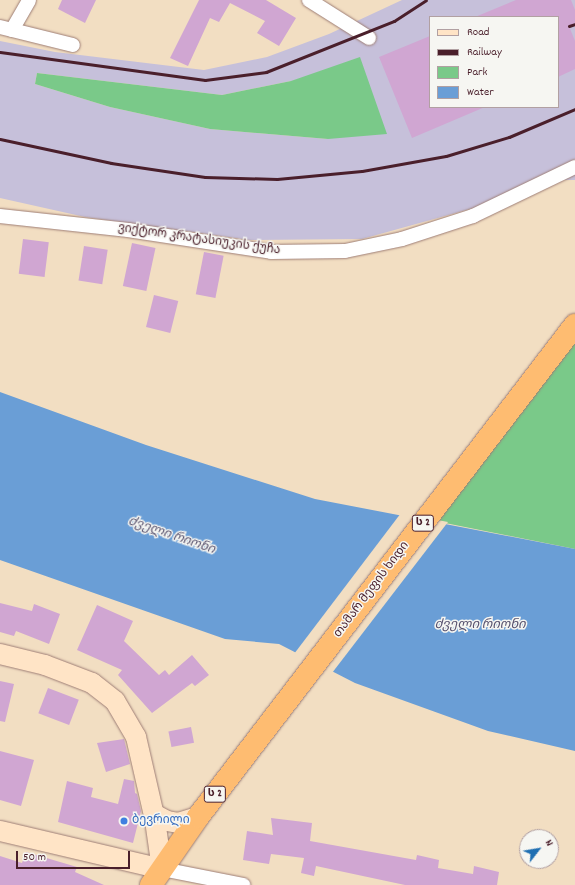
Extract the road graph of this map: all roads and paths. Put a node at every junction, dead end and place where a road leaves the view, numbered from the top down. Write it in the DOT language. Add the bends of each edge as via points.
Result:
graph roads {
  1 [pos="29,0"];
  2 [pos="309,0"];
  3 [pos="6,28"];
  4 [pos="369,38"];
  5 [pos="73,45"];
  6 [pos="575,167"];
  7 [pos="0,216"];
  8 [pos="575,325"];
  9 [pos="0,654"];
  10 [pos="154,814"];
  11 [pos="198,817"];
  12 [pos="0,831"];
  13 [pos="156,877"];
  14 [pos="243,885"];
  1 -- 3 [label="street"];
  2 -- 4 [label="street"];
  3 -- 5 [label="street"];
  6 -- 7 [label="street, ვიქტორ კრატასიუკის ქუჩა" via="474,216 402,238 345,251 271,252 128,230"];
  8 -- 11 [label="highway, თამარ მეფის ხიდი / ს 2"];
  9 -- 10 [label="street" via="45,664 92,683 115,700 136,737"];
  10 -- 11 [label="street" via="178,823"];
  10 -- 13 [label="street"];
  11 -- 13 [label="highway, ს 2"];
  12 -- 13 [label="street"];
  13 -- 14 [label="street"];
}
